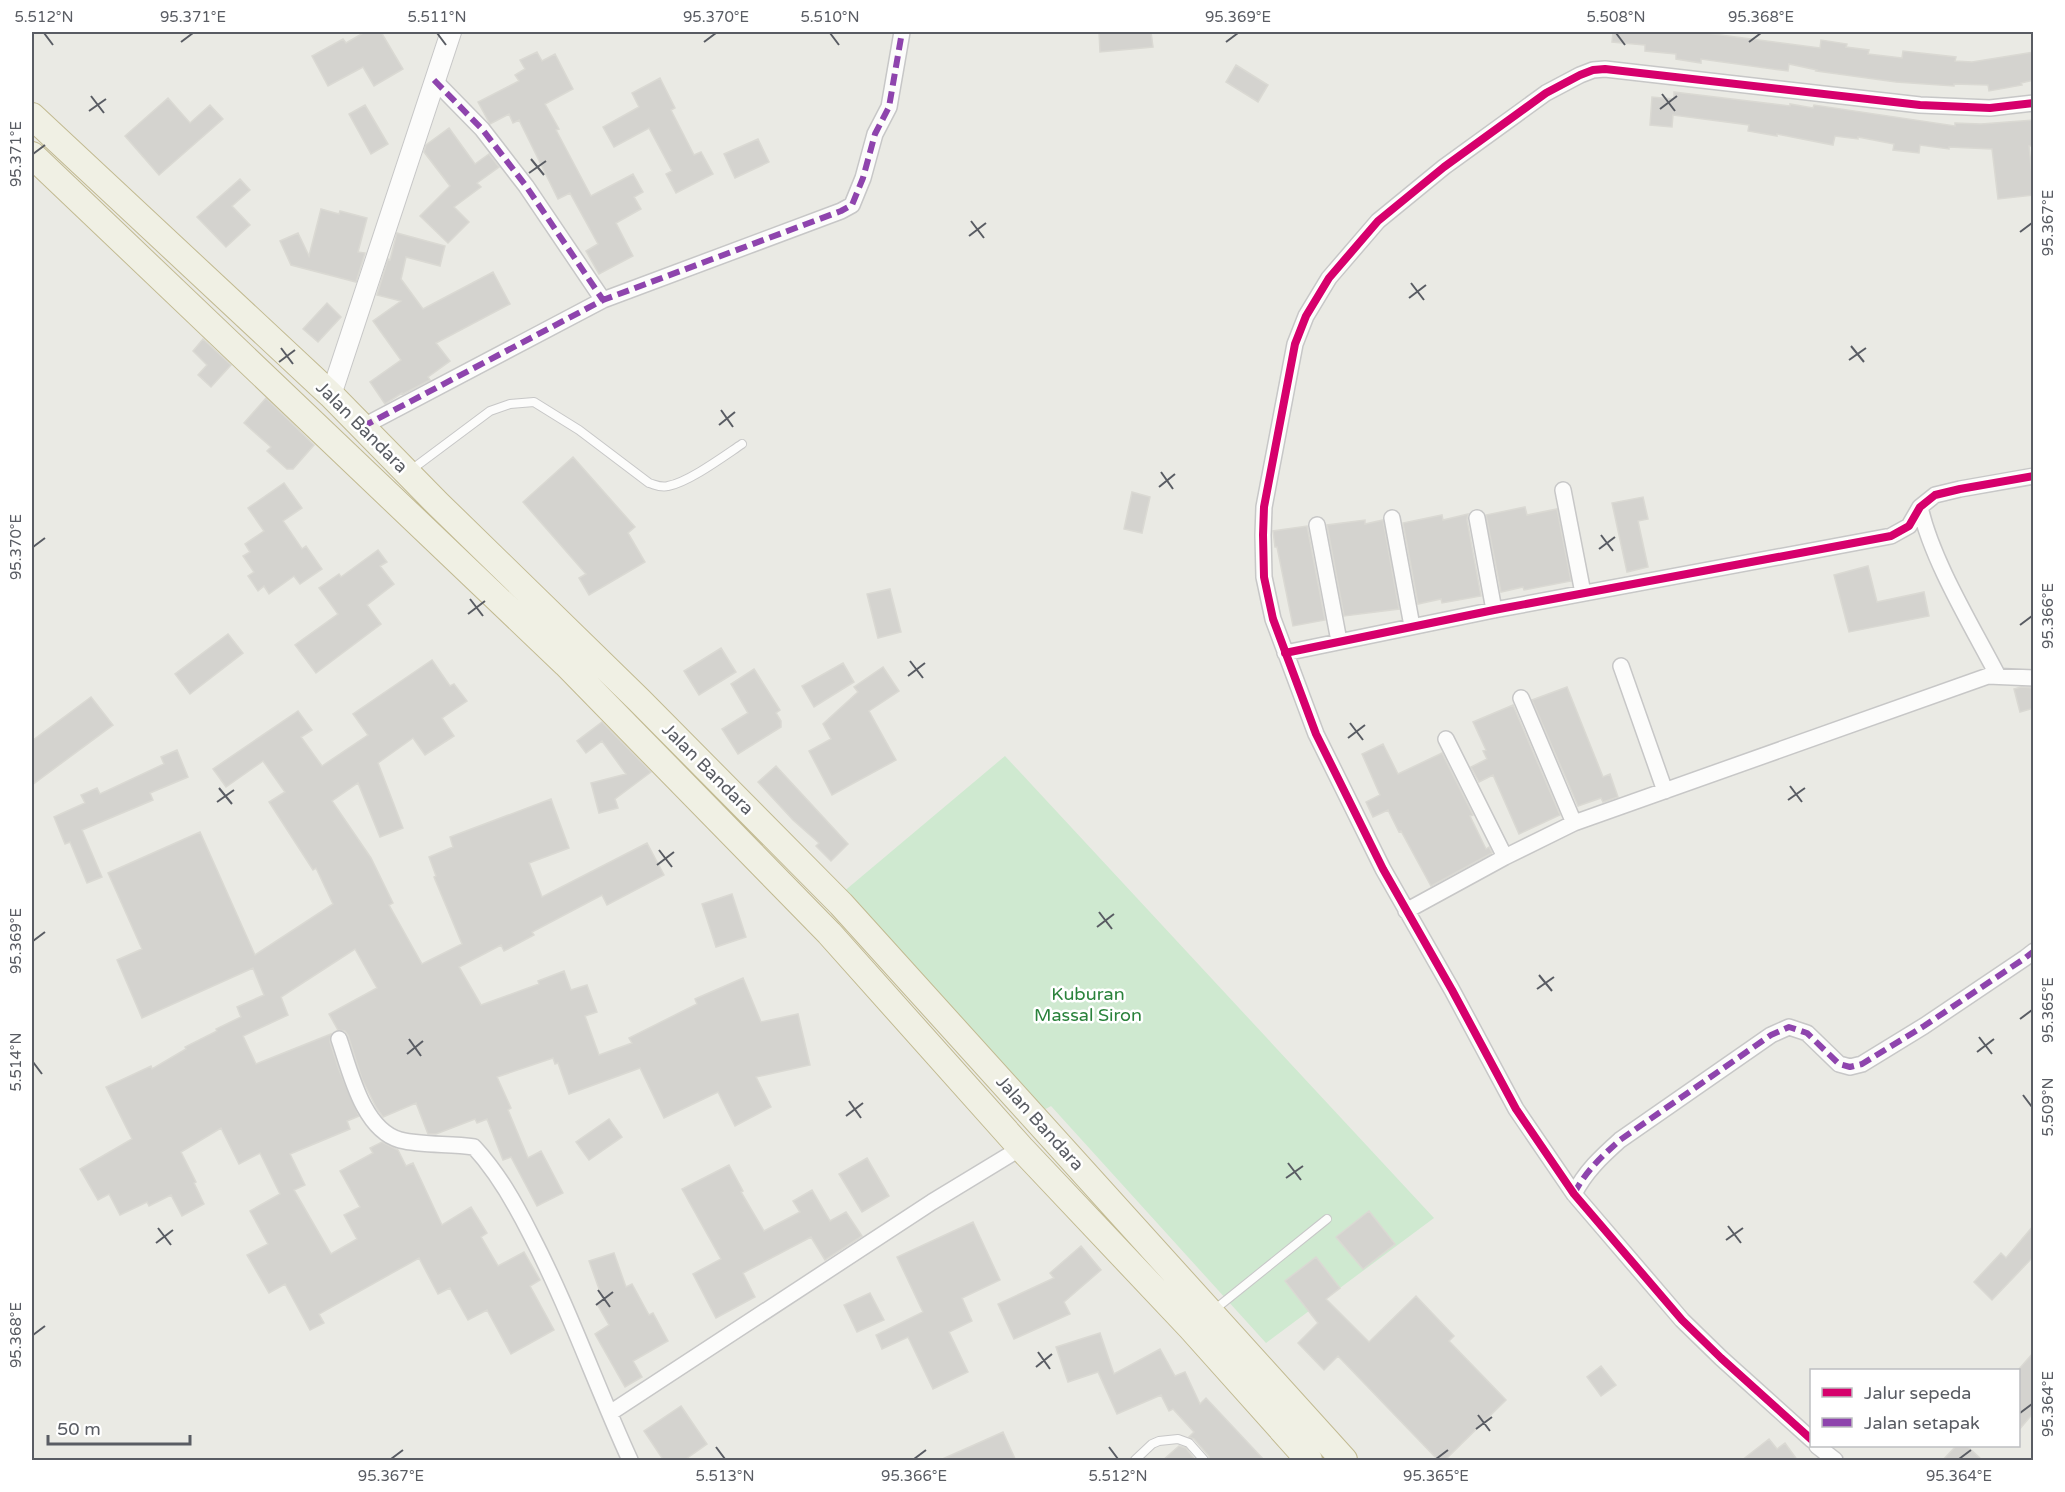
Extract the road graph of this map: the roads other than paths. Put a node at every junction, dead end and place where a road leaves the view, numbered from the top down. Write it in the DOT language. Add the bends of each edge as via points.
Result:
graph roads {
  1 [pos="452,32"];
  2 [pos="902,32"];
  3 [pos="434,80"];
  4 [pos="2034,103"];
  5 [pos="32,116"];
  6 [pos="32,155"];
  7 [pos="219,291"];
  8 [pos="603,300"];
  9 [pos="201,315"];
  10 [pos="331,395"];
  11 [pos="362,427"];
  12 [pos="742,444"];
  13 [pos="407,473"];
  14 [pos="2034,476"];
  15 [pos="1563,490"];
  16 [pos="438,504"];
  17 [pos="1920,507"];
  18 [pos="1392,518"];
  19 [pos="1477,518"];
  20 [pos="420,523"];
  21 [pos="1317,525"];
  22 [pos="1583,593"];
  23 [pos="1494,610"];
  24 [pos="1412,626"];
  25 [pos="1339,641"];
  26 [pos="1285,653"];
  27 [pos="1621,666"];
  28 [pos="1998,676"];
  29 [pos="2034,678"];
  30 [pos="1521,698"];
  31 [pos="1446,739"];
  32 [pos="1665,791"];
  33 [pos="1574,823"];
  34 [pos="1505,857"];
  35 [pos="1406,911"];
  36 [pos="2034,951"];
  37 [pos="339,1040"];
  38 [pos="1021,1148"];
  39 [pos="1574,1194"];
  40 [pos="1327,1219"];
  41 [pos="1201,1320"];
  42 [pos="610,1413"];
  43 [pos="1810,1438"];
  44 [pos="1818,1447"];
  45 [pos="630,1461"];
  46 [pos="1135,1461"];
  47 [pos="1204,1461"];
  48 [pos="1309,1461"];
  49 [pos="1344,1461"];
  50 [pos="1835,1461"];
  1 -- 3 [label="street"];
  2 -- 8 [label="street" via="889,107 875,134 852,205"];
  3 -- 8 [label="street" via="482,129 526,186"];
  3 -- 10 [label="street"];
  4 -- 26 [label="street" via="1990,108 1920,105 1593,70 1546,93 1443,167 1378,221 1335,271 1306,316 1295,344 1263,522 1264,577"];
  5 -- 7 [label="highway, Jalan Bandara"];
  6 -- 9 [label="highway, Jalan Bandara"];
  7 -- 9 [label="highway"];
  7 -- 10 [label="highway, Jalan Bandara"];
  8 -- 11 [label="street"];
  9 -- 20 [label="highway, Jalan Bandara"];
  10 -- 11 [label="highway, Jalan Bandara"];
  11 -- 13 [label="highway, Jalan Bandara"];
  12 -- 13 [label="lane" via="708,467 660,487 534,402 510,404 490,411"];
  13 -- 16 [label="highway, Jalan Bandara"];
  14 -- 17 [label="street" via="1935,495"];
  15 -- 22 [label="street"];
  16 -- 20 [label="highway"];
  16 -- 41 [label="highway, Jalan Bandara" via="841,904"];
  17 -- 22 [label="street" via="1909,525 1892,536"];
  17 -- 28 [label="street" via="1923,523 1947,576"];
  18 -- 24 [label="street"];
  19 -- 23 [label="street"];
  20 -- 38 [label="highway, Jalan Bandara" via="566,664 829,933"];
  21 -- 25 [label="street"];
  22 -- 23 [label="street"];
  23 -- 24 [label="street"];
  24 -- 25 [label="street"];
  25 -- 26 [label="street"];
  26 -- 35 [label="street" via="1316,734"];
  27 -- 32 [label="street"];
  28 -- 29 [label="street"];
  28 -- 32 [label="street" via="1988,676"];
  30 -- 33 [label="street"];
  31 -- 34 [label="street"];
  32 -- 33 [label="street"];
  33 -- 34 [label="street"];
  34 -- 35 [label="street"];
  35 -- 39 [label="street" via="1516,1109"];
  36 -- 39 [label="street" via="1862,1064 1839,1064 1807,1033 1790,1027 1771,1035 1620,1140 1598,1159"];
  37 -- 42 [label="street" via="363,1106 389,1136 474,1147 487,1160 540,1252"];
  38 -- 41 [label="highway, Jalan Bandara"];
  38 -- 42 [label="street"];
  39 -- 43 [label="street" via="1682,1320"];
  40 -- 41 [label="lane"];
  41 -- 48 [label="highway, Jalan Bandara"];
  41 -- 49 [label="highway, Jalan Bandara"];
  42 -- 45 [label="street"];
  44 -- 50 [label="street"];
  46 -- 47 [label="lane" via="1152,1444 1178,1439 1189,1443"];
}
